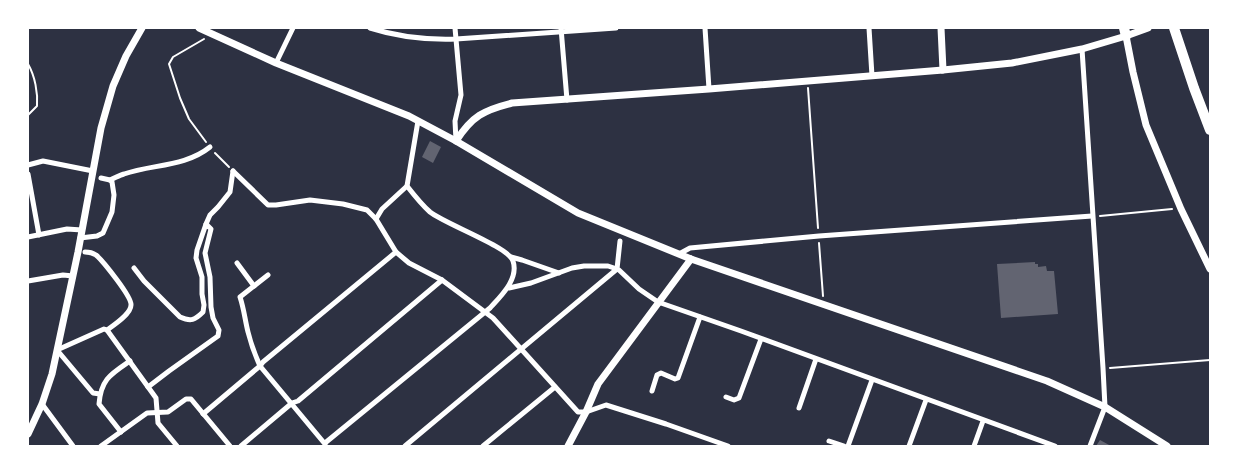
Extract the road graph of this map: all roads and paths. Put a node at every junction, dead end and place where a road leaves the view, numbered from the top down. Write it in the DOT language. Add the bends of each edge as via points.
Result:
graph roads {
  1 [pos="142,28"];
  2 [pos="199,28"];
  3 [pos="293,28"];
  4 [pos="370,28"];
  5 [pos="455,28"];
  6 [pos="616,28"];
  7 [pos="705,28"];
  8 [pos="869,28"];
  9 [pos="940,28"];
  10 [pos="1148,28"];
  11 [pos="1174,28"];
  12 [pos="561,29"];
  13 [pos="1125,32"];
  14 [pos="212,34"];
  15 [pos="456,40"];
  16 [pos="1082,49"];
  17 [pos="276,63"];
  18 [pos="28,64"];
  19 [pos="943,70"];
  20 [pos="872,76"];
  21 [pos="808,81"];
  22 [pos="709,89"];
  23 [pos="567,100"];
  24 [pos="28,115"];
  25 [pos="418,121"];
  26 [pos="1210,130"];
  27 [pos="456,141"];
  28 [pos="210,147"];
  29 [pos="28,165"];
  30 [pos="93,171"];
  31 [pos="233,171"];
  32 [pos="28,174"];
  33 [pos="101,178"];
  34 [pos="110,180"];
  35 [pos="407,186"];
  36 [pos="1181,209"];
  37 [pos="1092,216"];
  38 [pos="376,219"];
  39 [pos="206,224"];
  40 [pos="81,234"];
  41 [pos="39,235"];
  42 [pos="819,236"];
  43 [pos="28,237"];
  44 [pos="620,241"];
  45 [pos="85,252"];
  46 [pos="396,252"];
  47 [pos="679,254"];
  48 [pos="512,258"];
  49 [pos="691,259"];
  50 [pos="237,263"];
  51 [pos="134,268"];
  52 [pos="617,269"];
  53 [pos="1210,269"];
  54 [pos="559,273"];
  55 [pos="268,274"];
  56 [pos="73,276"];
  57 [pos="442,280"];
  58 [pos="28,281"];
  59 [pos="254,286"];
  60 [pos="509,288"];
  61 [pos="658,302"];
  62 [pos="824,305"];
  63 [pos="485,312"];
  64 [pos="700,317"];
  65 [pos="107,330"];
  66 [pos="761,338"];
  67 [pos="521,349"];
  68 [pos="57,350"];
  69 [pos="816,359"];
  70 [pos="1210,360"];
  71 [pos="130,361"];
  72 [pos="260,366"];
  73 [pos="1103,368"];
  74 [pos="872,380"];
  75 [pos="148,387"];
  76 [pos="555,387"];
  77 [pos="652,391"];
  78 [pos="100,394"];
  79 [pos="726,397"];
  80 [pos="926,400"];
  81 [pos="292,403"];
  82 [pos="42,404"];
  83 [pos="1104,407"];
  84 [pos="799,408"];
  85 [pos="157,412"];
  86 [pos="586,412"];
  87 [pos="203,414"];
  88 [pos="983,421"];
  89 [pos="121,432"];
  90 [pos="28,434"];
  91 [pos="1038,440"];
  92 [pos="829,441"];
  93 [pos="325,445"];
  94 [pos="73,446"];
  95 [pos="101,446"];
  96 [pos="177,446"];
  97 [pos="230,446"];
  98 [pos="241,446"];
  99 [pos="405,446"];
  100 [pos="483,446"];
  101 [pos="568,446"];
  102 [pos="728,446"];
  103 [pos="846,446"];
  104 [pos="909,446"];
  105 [pos="974,446"];
  106 [pos="1036,446"];
  107 [pos="1055,446"];
  108 [pos="1090,446"];
  109 [pos="1167,446"];
  1 -- 30 [label="street" via="112,86"];
  2 -- 14 [label="street"];
  3 -- 17 [label="street"];
  4 -- 15 [label="street" via="408,37"];
  5 -- 15 [label="street"];
  6 -- 12 [label="street"];
  7 -- 22 [label="street"];
  8 -- 20 [label="street"];
  9 -- 19 [label="street"];
  10 -- 13 [label="street"];
  11 -- 26 [label="highway"];
  12 -- 15 [label="street"];
  12 -- 23 [label="street"];
  13 -- 16 [label="street"];
  13 -- 36 [label="street" via="1146,125"];
  14 -- 17 [label="street"];
  14 -- 28 [label="path" via="173,57 169,64 189,119"];
  15 -- 27 [label="street" via="461,95 455,121"];
  16 -- 19 [label="street" via="1012,63"];
  16 -- 37 [label="street"];
  17 -- 25 [label="street"];
  18 -- 24 [label="path" via="37,99 36,106"];
  19 -- 20 [label="street"];
  20 -- 21 [label="street"];
  21 -- 22 [label="street"];
  21 -- 42 [label="path"];
  22 -- 23 [label="street"];
  23 -- 27 [label="street" via="495,107 470,122"];
  25 -- 27 [label="street"];
  25 -- 35 [label="street"];
  27 -- 47 [label="street" via="578,213"];
  28 -- 31 [label="path"];
  28 -- 34 [label="street" via="167,166 135,171"];
  29 -- 30 [label="street" via="43,161"];
  30 -- 40 [label="street"];
  31 -- 38 [label="street" via="268,205 310,200 343,204 367,210"];
  31 -- 39 [label="street" via="230,192"];
  32 -- 41 [label="street"];
  33 -- 34 [label="street"];
  34 -- 40 [label="street" via="114,195 112,212 103,233 97,236"];
  35 -- 38 [label="street"];
  35 -- 48 [label="street" via="430,212"];
  36 -- 37 [label="path"];
  36 -- 53 [label="street"];
  37 -- 42 [label="street"];
  37 -- 73 [label="street"];
  38 -- 46 [label="street"];
  39 -- 51 [label="street" via="196,258 202,277 204,305 203,312 193,320 180,317"];
  39 -- 75 [label="street" via="211,229 205,253 218,336"];
  40 -- 41 [label="street" via="67,229"];
  40 -- 56 [label="street"];
  41 -- 43 [label="street"];
  42 -- 47 [label="street" via="690,248"];
  42 -- 62 [label="path"];
  44 -- 52 [label="street"];
  45 -- 65 [label="street" via="94,254 105,265 131,305 130,311"];
  46 -- 57 [label="street" via="409,263"];
  46 -- 72 [label="street"];
  47 -- 49 [label="street"];
  48 -- 54 [label="street"];
  48 -- 60 [label="street" via="514,264"];
  49 -- 61 [label="street"];
  49 -- 62 [label="street"];
  50 -- 59 [label="street"];
  52 -- 54 [label="street" via="584,266"];
  52 -- 61 [label="street"];
  52 -- 67 [label="street"];
  54 -- 60 [label="street"];
  55 -- 59 [label="street"];
  56 -- 58 [label="street"];
  56 -- 68 [label="street"];
  57 -- 63 [label="street"];
  57 -- 81 [label="street"];
  59 -- 72 [label="street" via="240,297"];
  60 -- 63 [label="street"];
  61 -- 64 [label="street"];
  61 -- 86 [label="street" via="598,384"];
  62 -- 83 [label="street" via="1047,381"];
  63 -- 67 [label="street"];
  63 -- 93 [label="street"];
  64 -- 66 [label="street"];
  64 -- 77 [label="street" via="678,378 661,373 657,375"];
  65 -- 68 [label="street"];
  65 -- 71 [label="street"];
  66 -- 69 [label="street"];
  66 -- 79 [label="street" via="738,398"];
  67 -- 76 [label="street"];
  67 -- 99 [label="street"];
  68 -- 78 [label="street" via="93,393"];
  68 -- 82 [label="street"];
  69 -- 74 [label="street"];
  69 -- 84 [label="street"];
  70 -- 73 [label="path"];
  71 -- 75 [label="street"];
  71 -- 78 [label="street" via="109,375"];
  72 -- 81 [label="street"];
  72 -- 87 [label="street"];
  73 -- 83 [label="street"];
  74 -- 80 [label="street"];
  74 -- 103 [label="street"];
  75 -- 85 [label="street" via="156,398"];
  76 -- 86 [label="street" via="578,412"];
  76 -- 100 [label="street"];
  78 -- 89 [label="street" via="99,404"];
  80 -- 88 [label="street"];
  80 -- 104 [label="street"];
  81 -- 93 [label="street"];
  81 -- 98 [label="street"];
  82 -- 90 [label="street"];
  82 -- 94 [label="street"];
  83 -- 108 [label="street"];
  83 -- 109 [label="street"];
  85 -- 87 [label="street" via="168,412 191,399"];
  85 -- 89 [label="street" via="147,413"];
  85 -- 96 [label="street" via="158,422"];
  86 -- 101 [label="street"];
  86 -- 102 [label="street" via="606,404"];
  87 -- 97 [label="street"];
  88 -- 91 [label="street"];
  88 -- 105 [label="street"];
  89 -- 95 [label="street"];
  91 -- 106 [label="street"];
  91 -- 107 [label="street"];
  92 -- 103 [label="street"];
}
